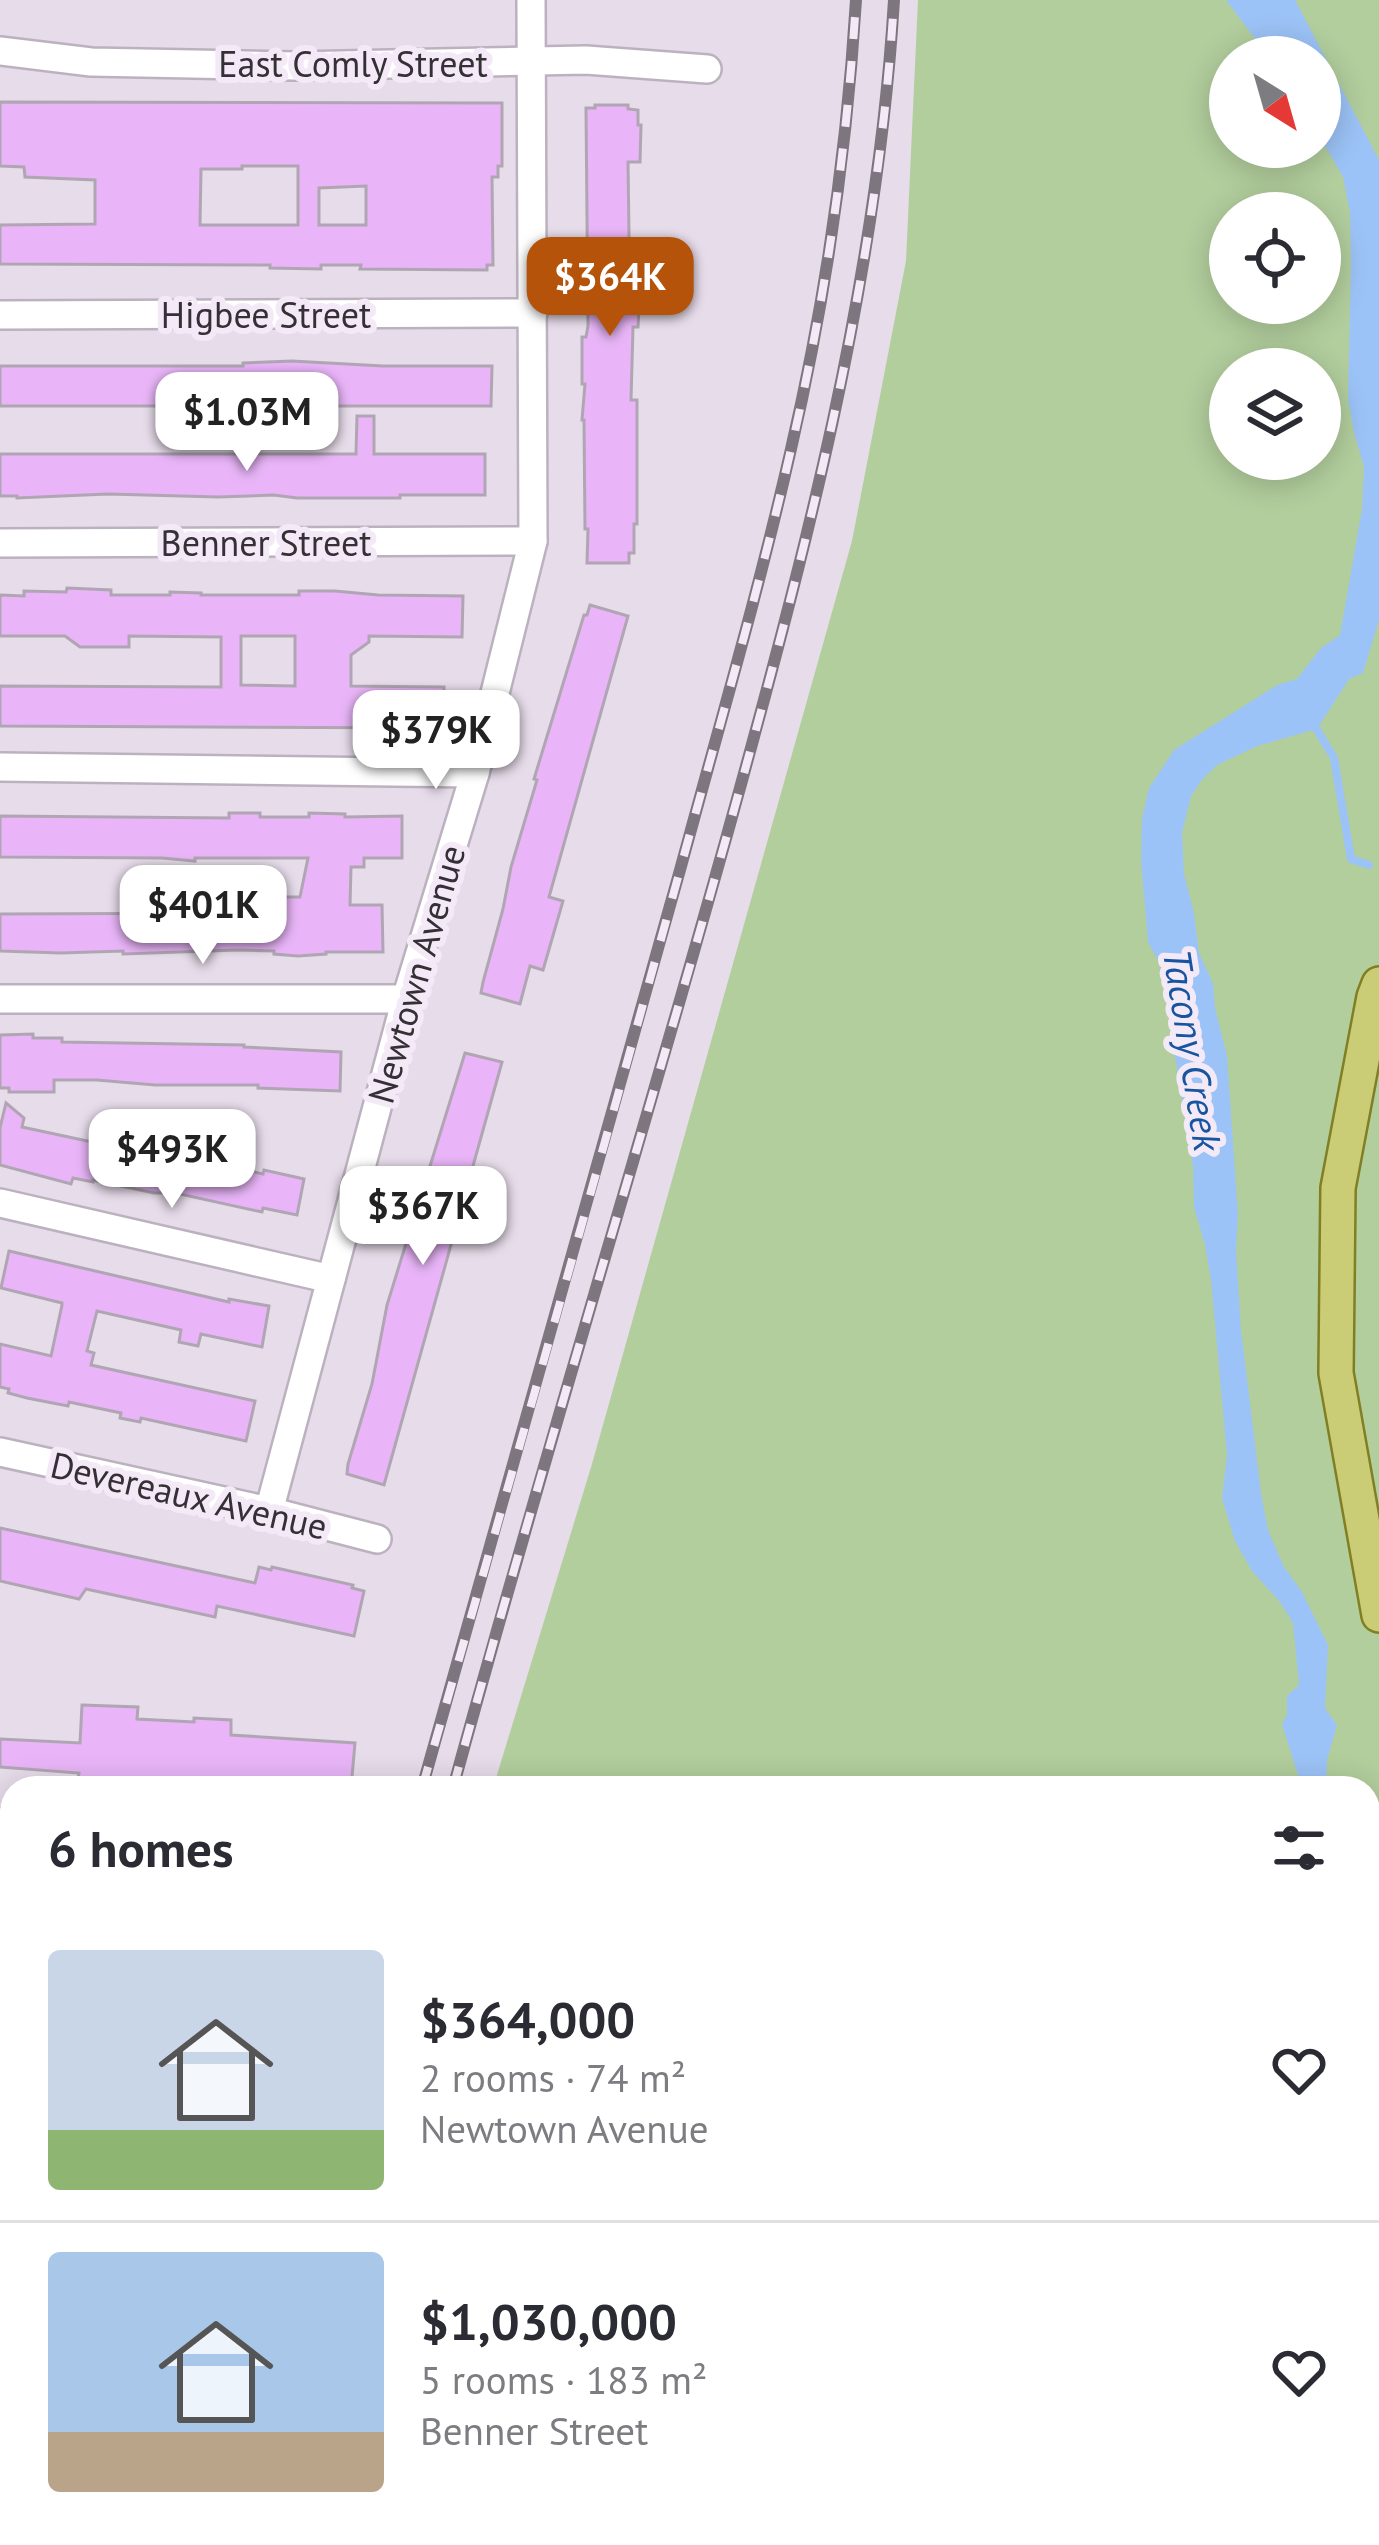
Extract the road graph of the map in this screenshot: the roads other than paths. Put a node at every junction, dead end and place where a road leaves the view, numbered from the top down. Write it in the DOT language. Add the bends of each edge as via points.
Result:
graph roads {
  1 [pos="531,0"];
  2 [pos="0,51"];
  3 [pos="530,62"];
  4 [pos="707,69"];
  5 [pos="533,313"];
  6 [pos="0,315"];
  7 [pos="532,541"];
  8 [pos="0,544"];
  9 [pos="0,767"];
  10 [pos="475,773"];
  11 [pos="1379,984"];
  12 [pos="406,998"];
  13 [pos="0,999"];
  14 [pos="0,1203"];
  15 [pos="331,1279"];
  16 [pos="0,1452"];
  17 [pos="269,1511"];
  18 [pos="377,1539"];
  19 [pos="1379,1615"];
  1 -- 3 [label="street, Newtown Avenue"];
  2 -- 3 [label="street, East Comly Street" via="114,63"];
  3 -- 4 [label="street, East Comly Street"];
  3 -- 5 [label="street, Newtown Avenue"];
  5 -- 6 [label="street, Higbee Street"];
  5 -- 7 [label="street, Newtown Avenue"];
  7 -- 8 [label="street, Benner Street"];
  7 -- 10 [label="street, Newtown Avenue"];
  9 -- 10 [label="street"];
  10 -- 12 [label="street, Newtown Avenue"];
  11 -- 19 [label="main road" via="1338,1188 1336,1373"];
  12 -- 13 [label="street"];
  12 -- 15 [label="street, Newtown Avenue"];
  14 -- 15 [label="street"];
  15 -- 17 [label="street, Newtown Avenue"];
  16 -- 17 [label="street, Devereaux Avenue"];
  17 -- 18 [label="street, Devereaux Avenue"];
}
